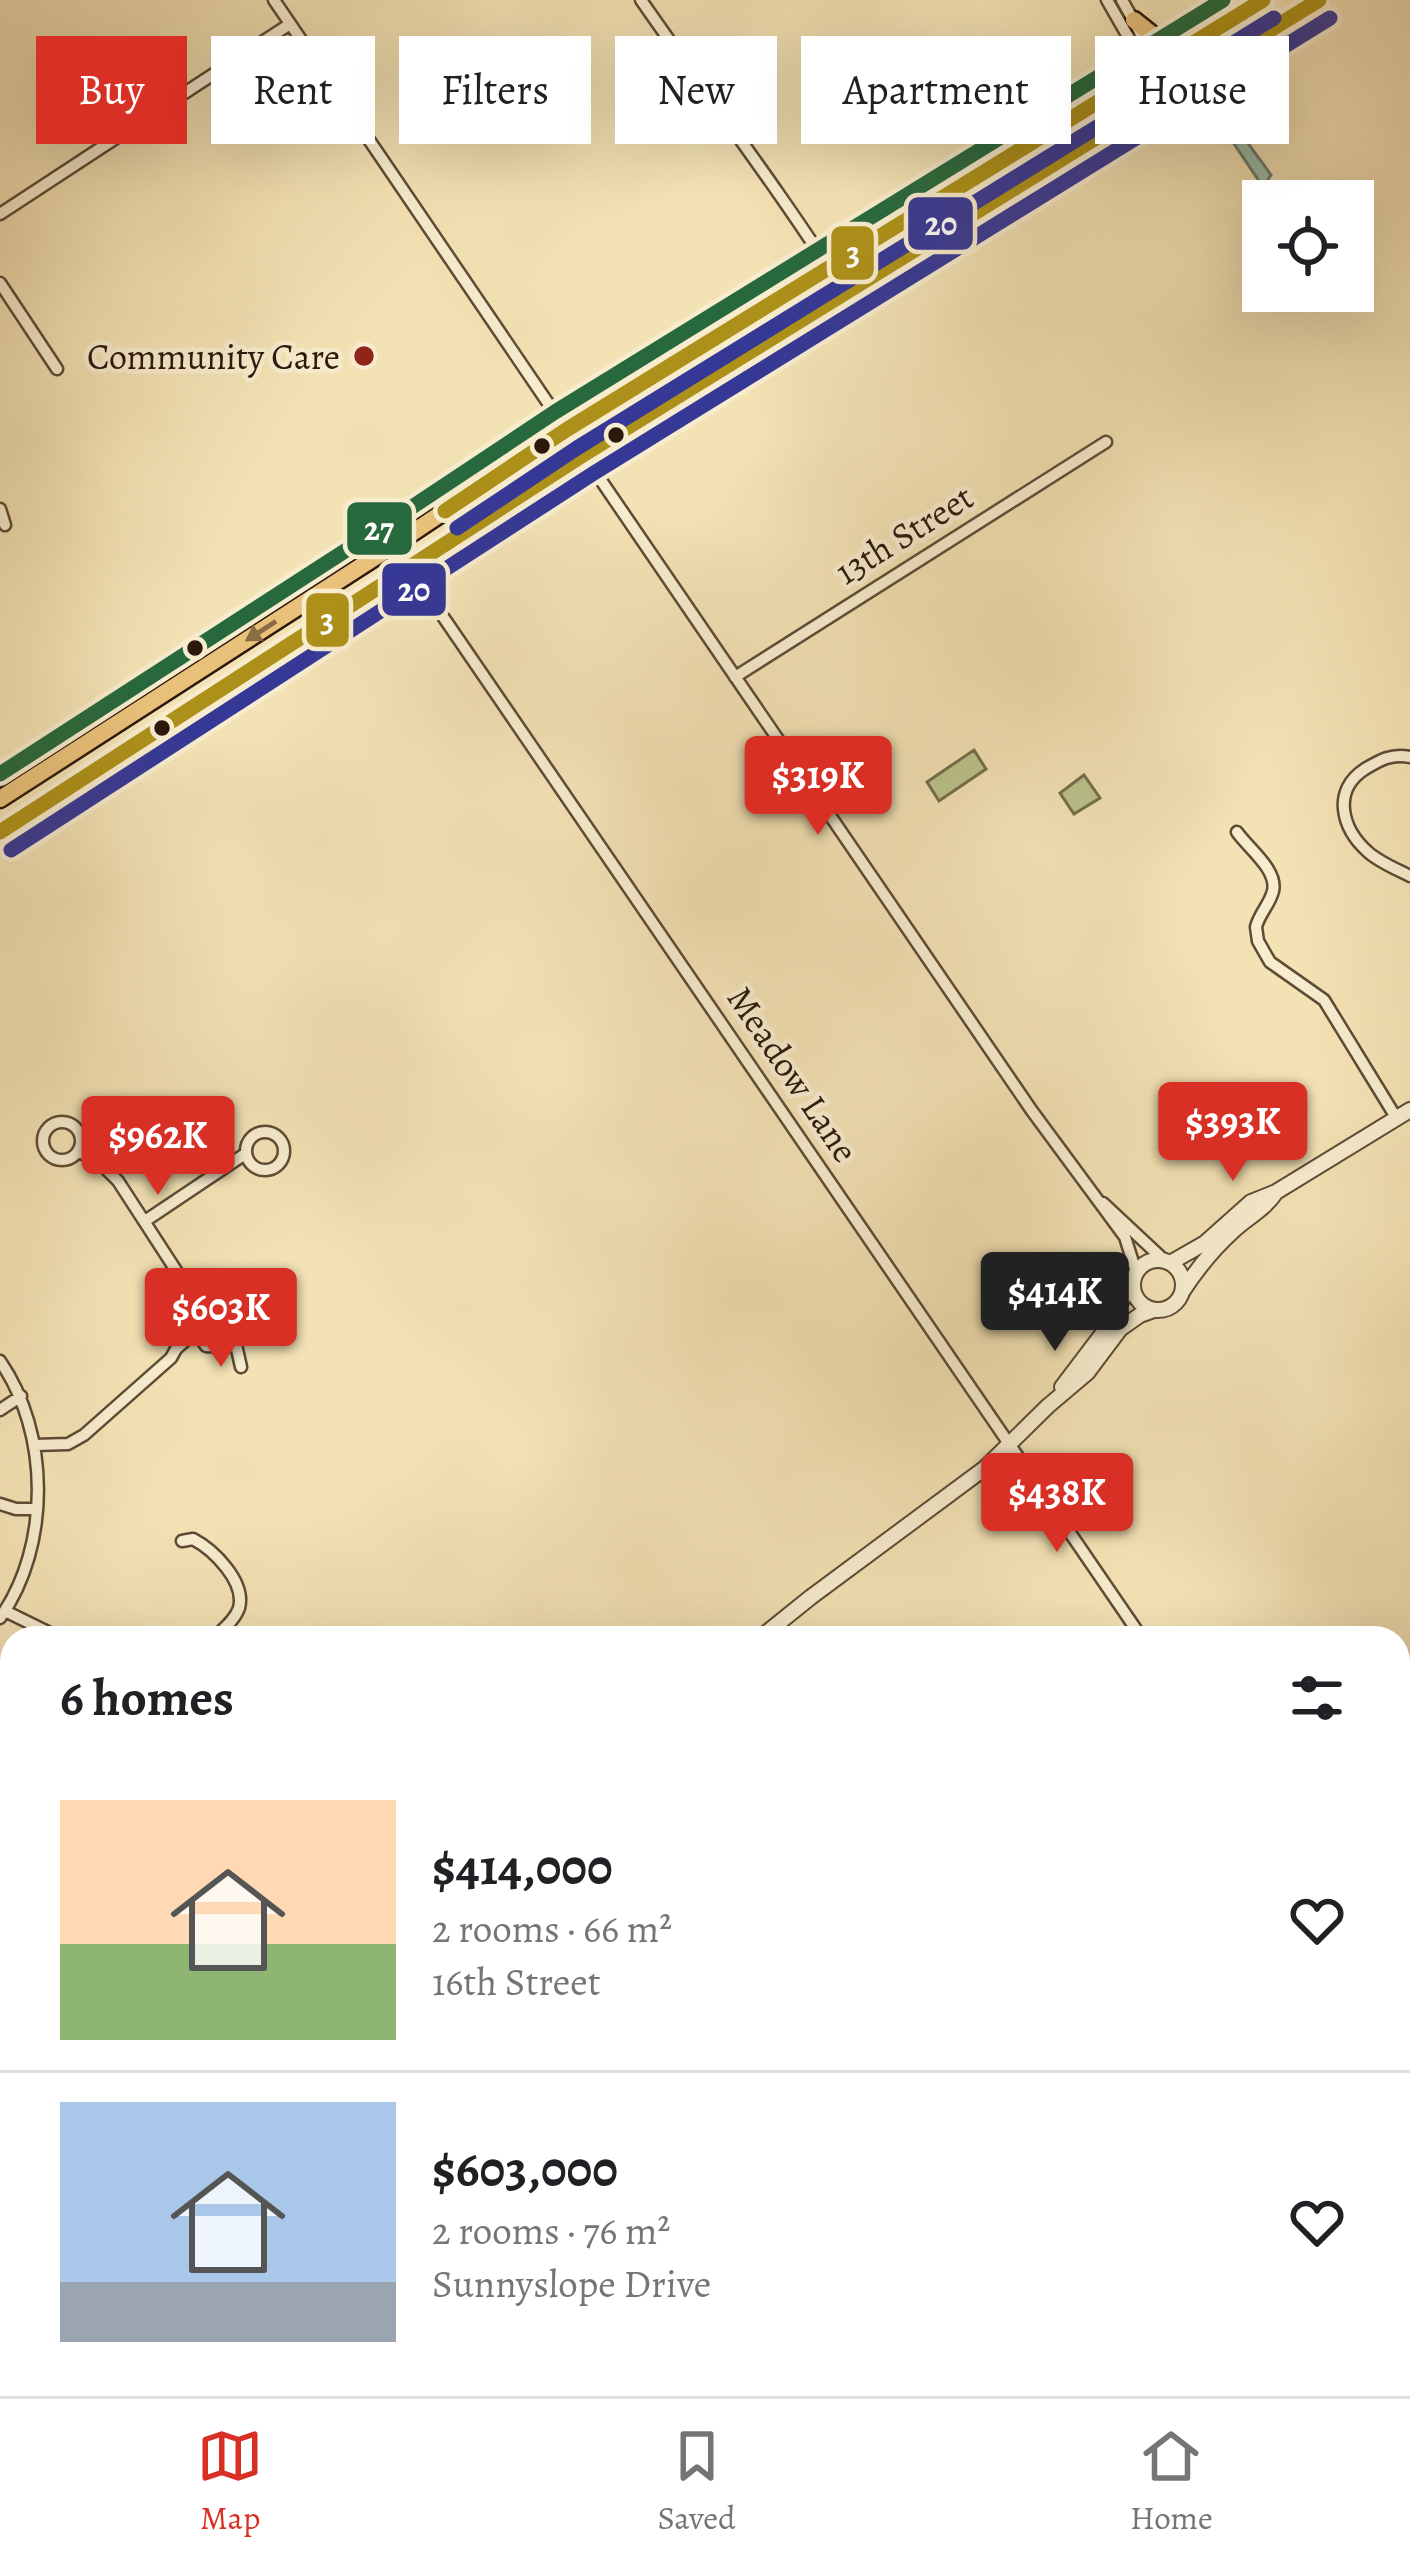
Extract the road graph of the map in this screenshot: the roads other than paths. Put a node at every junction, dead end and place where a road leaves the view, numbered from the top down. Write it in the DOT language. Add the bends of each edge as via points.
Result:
graph roads {
  1 [pos="274,0"];
  2 [pos="641,0"];
  3 [pos="1107,0"];
  4 [pos="1123,0"];
  5 [pos="1251,0"];
  6 [pos="1267,0"];
  7 [pos="1319,0"];
  8 [pos="1134,20"];
  9 [pos="290,24"];
  10 [pos="1131,36"];
  11 [pos="1141,36"];
  12 [pos="1219,36"];
  13 [pos="1248,36"];
  14 [pos="1095,118"];
  15 [pos="1095,132"];
  16 [pos="0,214"];
  17 [pos="829,268"];
  18 [pos="0,283"];
  19 [pos="845,293"];
  20 [pos="708,343"];
  21 [pos="57,369"];
  22 [pos="566,430"];
  23 [pos="1106,442"];
  24 [pos="583,454"];
  25 [pos="0,509"];
  26 [pos="490,512"];
  27 [pos="5,525"];
  28 [pos="394,544"];
  29 [pos="411,568"];
  30 [pos="735,677"];
  31 [pos="1410,757"];
  32 [pos="0,799"];
  33 [pos="0,832"];
  34 [pos="1237,832"];
  35 [pos="1410,876"];
  36 [pos="1403,1114"];
  37 [pos="78,1151"];
  38 [pos="245,1154"];
  39 [pos="1276,1192"];
  40 [pos="1092,1193"];
  41 [pos="145,1221"];
  42 [pos="1167,1262"];
  43 [pos="1135,1276"];
  44 [pos="190,1292"];
  45 [pos="1182,1292"];
  46 [pos="219,1310"];
  47 [pos="1154,1310"];
  48 [pos="197,1325"];
  49 [pos="234,1331"];
  50 [pos="213,1347"];
  51 [pos="170,1358"];
  52 [pos="0,1361"];
  53 [pos="21,1396"];
  54 [pos="1048,1406"];
  55 [pos="0,1410"];
  56 [pos="35,1445"];
  57 [pos="1010,1445"];
  58 [pos="0,1504"];
  59 [pos="35,1509"];
  60 [pos="182,1541"];
  61 [pos="2,1615"];
  62 [pos="226,1626"];
  63 [pos="776,1626"];
  64 [pos="1134,1626"];
  1 -- 9 [label="street"];
  2 -- 17 [label="street"];
  3 -- 10 [label="street"];
  4 -- 8 [label="street"];
  5 -- 8 [label="main road" via="1186,40 1159,40"];
  6 -- 12 [label="main road"];
  7 -- 13 [label="main road"];
  8 -- 11 [label="street"];
  9 -- 16 [label="street"];
  9 -- 22 [label="street"];
  14 -- 17 [label="main road"];
  15 -- 19 [label="main road"];
  17 -- 19 [label="street"];
  17 -- 20 [label="main road"];
  18 -- 21 [label="street"];
  19 -- 24 [label="main road"];
  20 -- 22 [label="main road"];
  20 -- 24 [label="main road" via="657,391 594,432"];
  22 -- 24 [label="street"];
  22 -- 26 [label="main road" via="565,449 509,488"];
  22 -- 28 [label="main road"];
  23 -- 30 [label="street, 13th Street"];
  24 -- 26 [label="main road"];
  24 -- 30 [label="street"];
  25 -- 27 [label="street"];
  26 -- 29 [label="main road"];
  28 -- 29 [label="street, Meadow Lane"];
  28 -- 32 [label="main road, one-way"];
  29 -- 33 [label="main road"];
  29 -- 57 [label="street, Meadow Lane"];
  30 -- 40 [label="street"];
  31 -- 35 [label="street" via="1387,756 1355,776 1344,812 1371,855"];
  34 -- 36 [label="street" via="1274,881 1256,927 1263,953 1324,1000"];
  36 -- 39 [label="street"];
  37 -- 41 [label="street" via="118,1181"];
  38 -- 41 [label="street"];
  39 -- 42 [label="street"];
  39 -- 45 [label="street"];
  40 -- 42 [label="street"];
  40 -- 43 [label="street" via="1125,1237"];
  41 -- 44 [label="street"];
  42 -- 43 [label="street" via="1148,1262"];
  42 -- 45 [label="street" via="1182,1277"];
  43 -- 47 [label="street" via="1135,1296"];
  43 -- 54 [label="street"];
  44 -- 46 [label="street"];
  44 -- 48 [label="street"];
  45 -- 47 [label="street"];
  46 -- 48 [label="street"];
  46 -- 49 [label="street"];
  46 -- 49 [label="street" via="260,1309"];
  47 -- 54 [label="street" via="1120,1329"];
  48 -- 50 [label="street"];
  48 -- 51 [label="street"];
  49 -- 50 [label="street"];
  49 -- 50 [label="street" via="242,1367"];
  50 -- 51 [label="street"];
  51 -- 56 [label="street" via="76,1440"];
  52 -- 53 [label="street"];
  53 -- 55 [label="street"];
  53 -- 56 [label="street"];
  54 -- 57 [label="street"];
  56 -- 59 [label="street"];
  57 -- 63 [label="street"];
  57 -- 64 [label="street, Meadow Lane"];
  58 -- 59 [label="street"];
  59 -- 61 [label="street" via="26,1568"];
  60 -- 62 [label="street" via="204,1544 229,1571 240,1595"];
}
